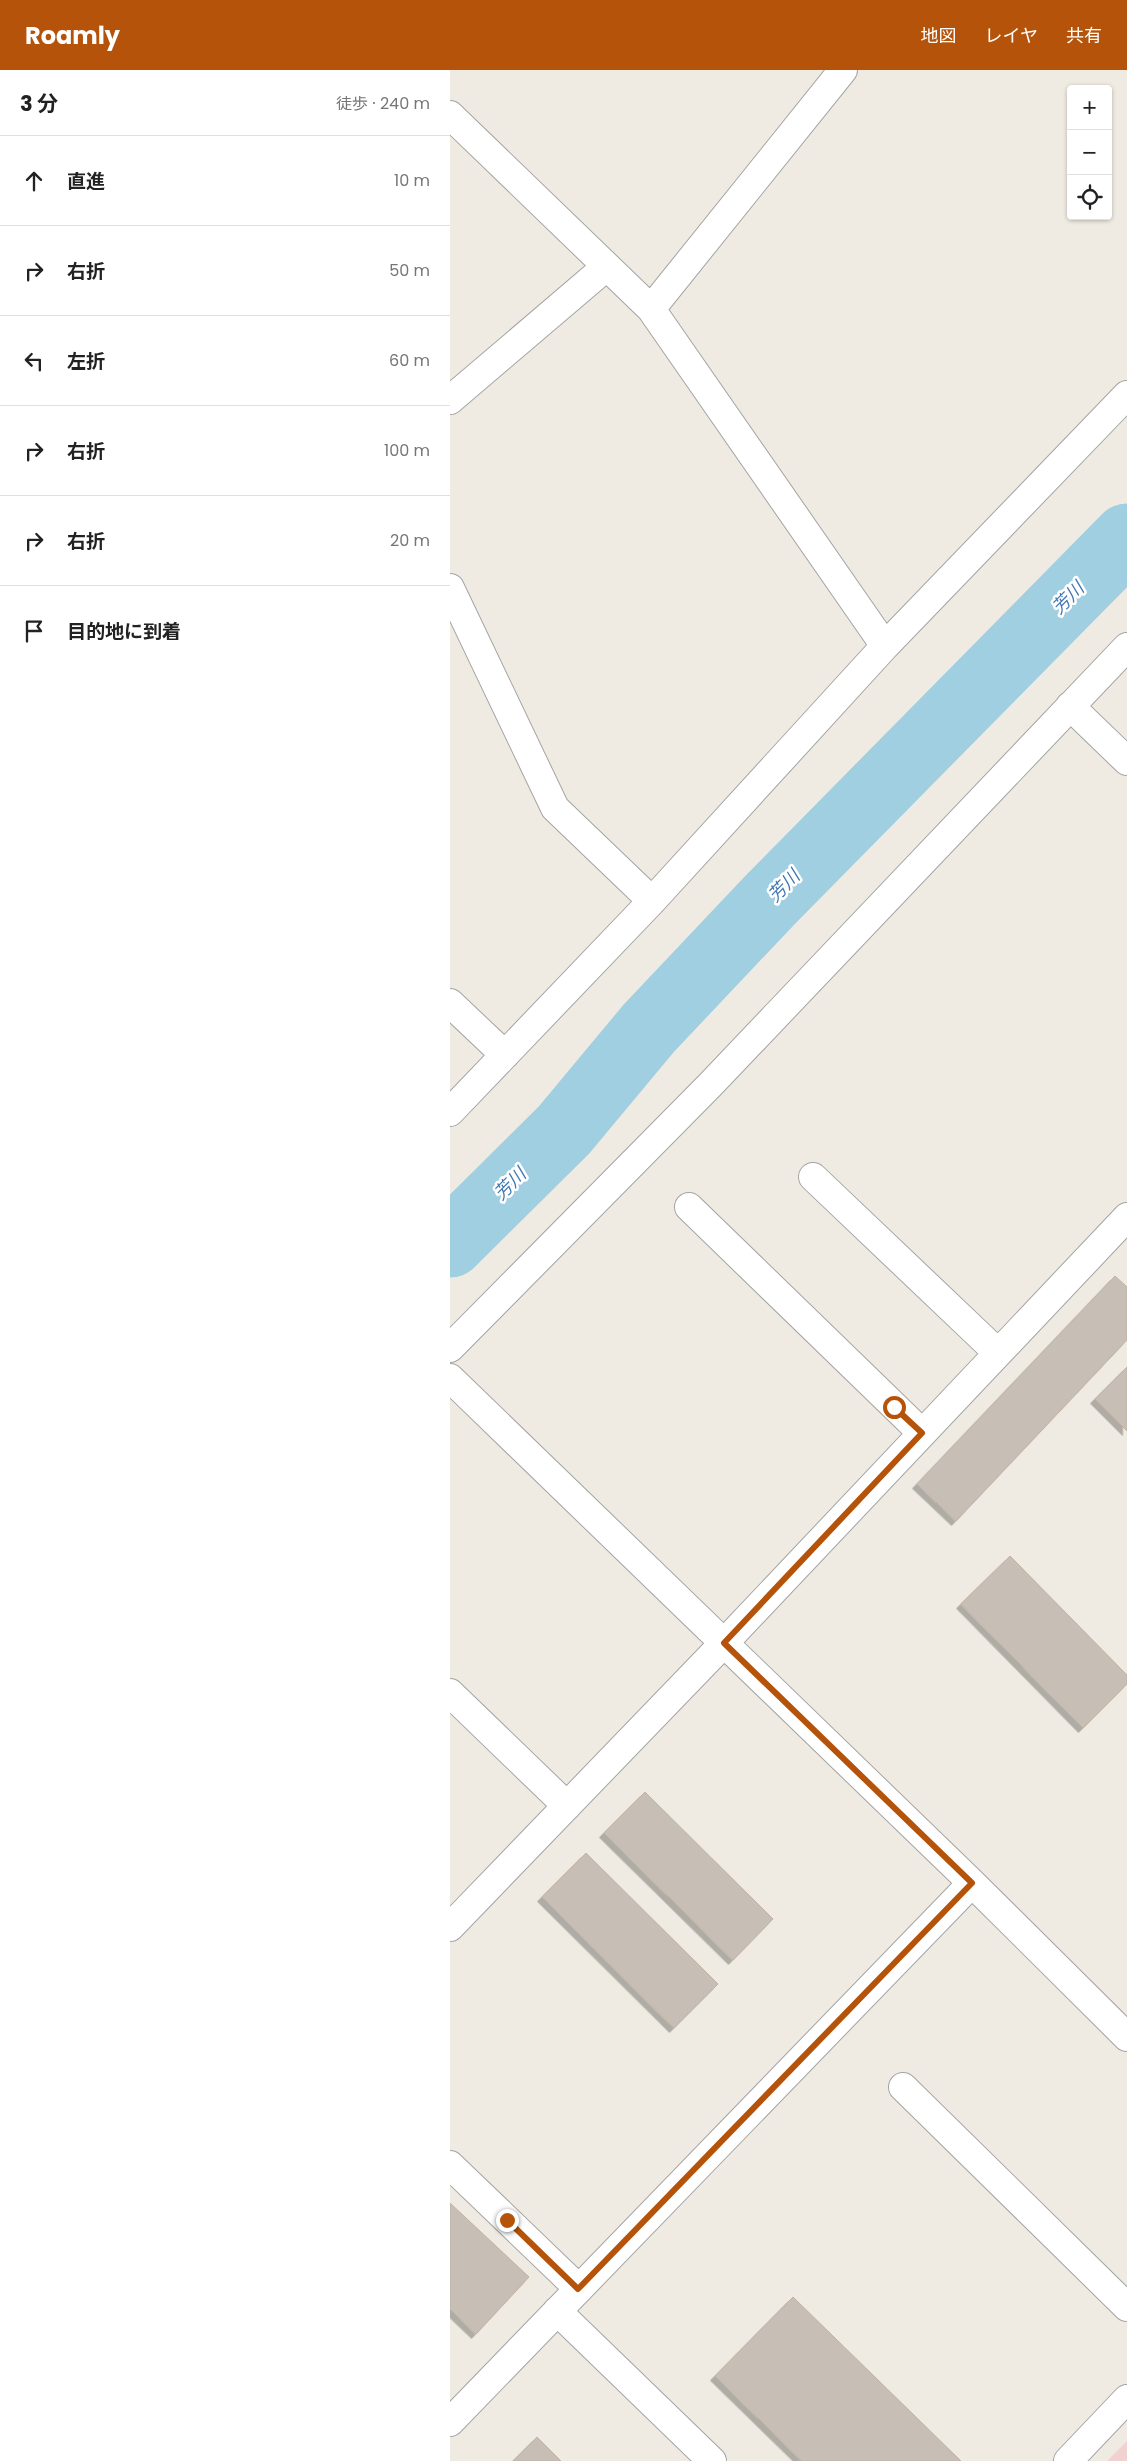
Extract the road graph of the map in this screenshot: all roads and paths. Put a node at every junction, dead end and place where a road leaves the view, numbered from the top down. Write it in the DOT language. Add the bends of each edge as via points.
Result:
graph roads {
  1 [pos="842,70"];
  2 [pos="450,114"];
  3 [pos="606,267"];
  4 [pos="651,309"];
  5 [pos="1127,395"];
  6 [pos="450,400"];
  7 [pos="450,588"];
  8 [pos="885,646"];
  9 [pos="1127,647"];
  10 [pos="1070,706"];
  11 [pos="1127,761"];
  12 [pos="652,901"];
  13 [pos="450,1003"];
  14 [pos="504,1055"];
  15 [pos="450,1112"];
  16 [pos="813,1177"];
  17 [pos="689,1208"];
  18 [pos="1127,1217"];
  19 [pos="450,1348"];
  20 [pos="998,1353"];
  21 [pos="450,1378"];
  22 [pos="922,1433"];
  23 [pos="724,1643"];
  24 [pos="450,1693"];
  25 [pos="567,1806"];
  26 [pos="972,1883"];
  27 [pos="450,1926"];
  28 [pos="1127,2037"];
  29 [pos="903,2087"];
  30 [pos="450,2164"];
  31 [pos="578,2289"];
  32 [pos="1127,2308"];
  33 [pos="557,2311"];
  34 [pos="1127,2400"];
  35 [pos="450,2422"];
  36 [pos="712,2461"];
  37 [pos="1068,2461"];
  1 -- 4 [label="street"];
  2 -- 3 [label="street"];
  3 -- 4 [label="street"];
  3 -- 6 [label="street"];
  4 -- 8 [label="street"];
  5 -- 8 [label="street"];
  7 -- 12 [label="street" via="555,808"];
  8 -- 12 [label="street"];
  9 -- 10 [label="street"];
  10 -- 11 [label="street"];
  10 -- 19 [label="street" via="710,1085"];
  12 -- 14 [label="street"];
  13 -- 14 [label="street"];
  14 -- 15 [label="street"];
  16 -- 20 [label="street"];
  17 -- 22 [label="street"];
  18 -- 20 [label="street"];
  20 -- 22 [label="street"];
  21 -- 23 [label="street"];
  22 -- 23 [label="street"];
  23 -- 25 [label="street"];
  23 -- 26 [label="street"];
  24 -- 25 [label="street"];
  25 -- 27 [label="street"];
  26 -- 28 [label="street"];
  26 -- 31 [label="street"];
  29 -- 32 [label="street"];
  30 -- 31 [label="street"];
  31 -- 33 [label="street"];
  33 -- 35 [label="street"];
  33 -- 36 [label="street"];
  34 -- 37 [label="street"];
}
